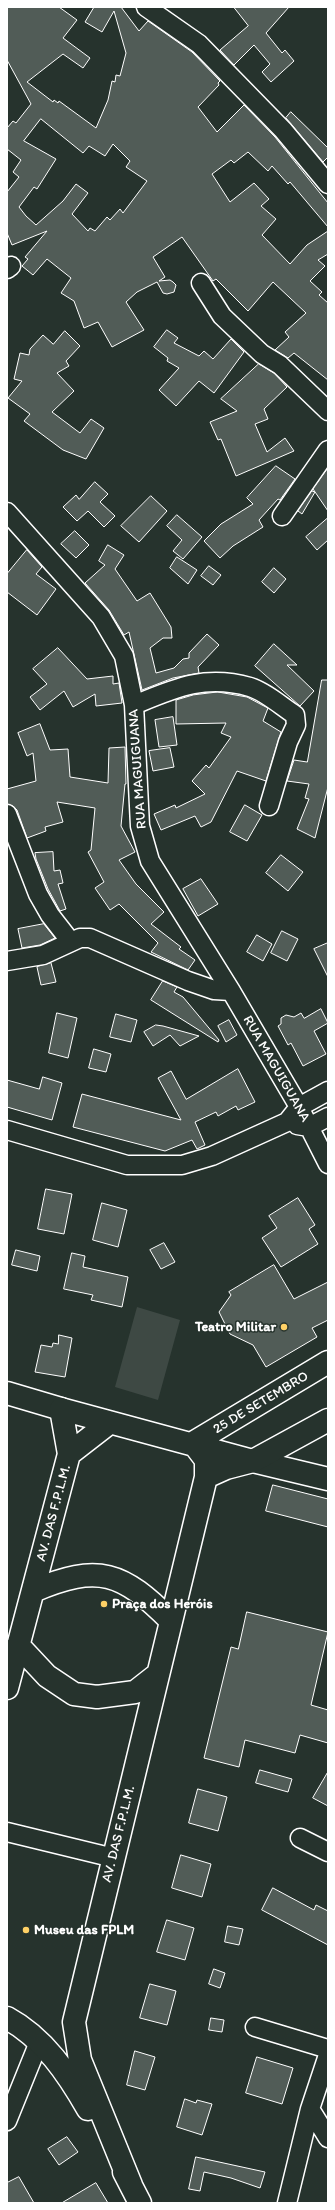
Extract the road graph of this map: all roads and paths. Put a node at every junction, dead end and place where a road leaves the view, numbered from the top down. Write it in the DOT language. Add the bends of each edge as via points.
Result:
graph roads {
  1 [pos="146,7"];
  2 [pos="328,184"];
  3 [pos="201,283"];
  4 [pos="328,411"];
  5 [pos="328,450"];
  6 [pos="7,512"];
  7 [pos="282,516"];
  8 [pos="134,705"];
  9 [pos="269,806"];
  10 [pos="7,814"];
  11 [pos="71,942"];
  12 [pos="7,962"];
  13 [pos="231,991"];
  14 [pos="328,1091"];
  15 [pos="299,1107"];
  16 [pos="328,1117"];
  17 [pos="287,1122"];
  18 [pos="309,1127"];
  19 [pos="7,1130"];
  20 [pos="328,1164"];
  21 [pos="328,1362"];
  22 [pos="7,1393"];
  23 [pos="61,1409"];
  24 [pos="328,1420"];
  25 [pos="109,1423"];
  26 [pos="194,1444"];
  27 [pos="69,1454"];
  28 [pos="253,1461"];
  29 [pos="206,1478"];
  30 [pos="328,1479"];
  31 [pos="33,1591"];
  32 [pos="171,1622"];
  33 [pos="18,1645"];
  34 [pos="158,1674"];
  35 [pos="7,1688"];
  36 [pos="7,1832"];
  37 [pos="300,1838"];
  38 [pos="328,1852"];
  39 [pos="114,1858"];
  40 [pos="7,2018"];
  41 [pos="255,2027"];
  42 [pos="39,2042"];
  43 [pos="328,2049"];
  44 [pos="328,2055"];
  45 [pos="310,2109"];
  46 [pos="7,2121"];
  47 [pos="328,2138"];
  48 [pos="136,2194"];
  49 [pos="287,2203"];
  1 -- 2 [label="street" via="199,44 283,130"];
  3 -- 4 [label="street" via="222,316 262,354 280,365"];
  5 -- 7 [label="street"];
  6 -- 8 [label="street, RUA MAGUIGUANA" via="100,617 124,656"];
  8 -- 9 [label="street" via="194,683 221,682 251,687 295,715 296,725 288,742"];
  8 -- 13 [label="street, RUA MAGUIGUANA" via="140,826 150,861"];
  10 -- 11 [label="street" via="38,894 50,915"];
  11 -- 12 [label="street" via="43,955"];
  11 -- 13 [label="street" via="80,938 99,940 188,981 214,990"];
  13 -- 15 [label="street, RUA MAGUIGUANA"];
  14 -- 15 [label="street"];
  15 -- 17 [label="street"];
  15 -- 18 [label="street, RUA MAGUIGUANA"];
  16 -- 18 [label="street"];
  17 -- 18 [label="street"];
  17 -- 19 [label="street" via="212,1156 182,1165 127,1165"];
  18 -- 20 [label="street, RUA MAGUIGUANA"];
  21 -- 26 [label="main road, 25 DE SETEMBRO"];
  22 -- 23 [label="main road"];
  23 -- 25 [label="main road"];
  23 -- 27 [label="main road"];
  24 -- 28 [label="main road"];
  25 -- 26 [label="main road"];
  25 -- 27 [label="main road"];
  26 -- 28 [label="main road"];
  26 -- 29 [label="main road, AV. DAS F.P.L.M." via="206,1460"];
  27 -- 31 [label="main road, AV. DAS F.P.L.M."];
  28 -- 29 [label="main road" via="226,1468"];
  28 -- 30 [label="main road"];
  29 -- 32 [label="main road, AV. DAS F.P.L.M."];
  31 -- 32 [label="main road" via="67,1578 95,1574 114,1578 151,1600"];
  31 -- 33 [label="main road, AV. DAS F.P.L.M."];
  32 -- 34 [label="main road, AV. DAS F.P.L.M."];
  33 -- 34 [label="main road" via="47,1676 74,1694 97,1697 135,1692"];
  33 -- 35 [label="main road, AV. DAS F.P.L.M."];
  34 -- 39 [label="main road, AV. DAS F.P.L.M."];
  36 -- 39 [label="street"];
  37 -- 38 [label="street"];
  39 -- 48 [label="main road, AV. DAS F.P.L.M." via="74,2022 80,2060"];
  40 -- 42 [label="main road, AV. DAS F.P.L.M." via="24,2028"];
  41 -- 43 [label="street"];
  42 -- 46 [label="street"];
  42 -- 48 [label="main road, AV. DAS F.P.L.M." via="57,2060 74,2084"];
  44 -- 45 [label="street"];
  45 -- 47 [label="street"];
  45 -- 49 [label="street"];
}
